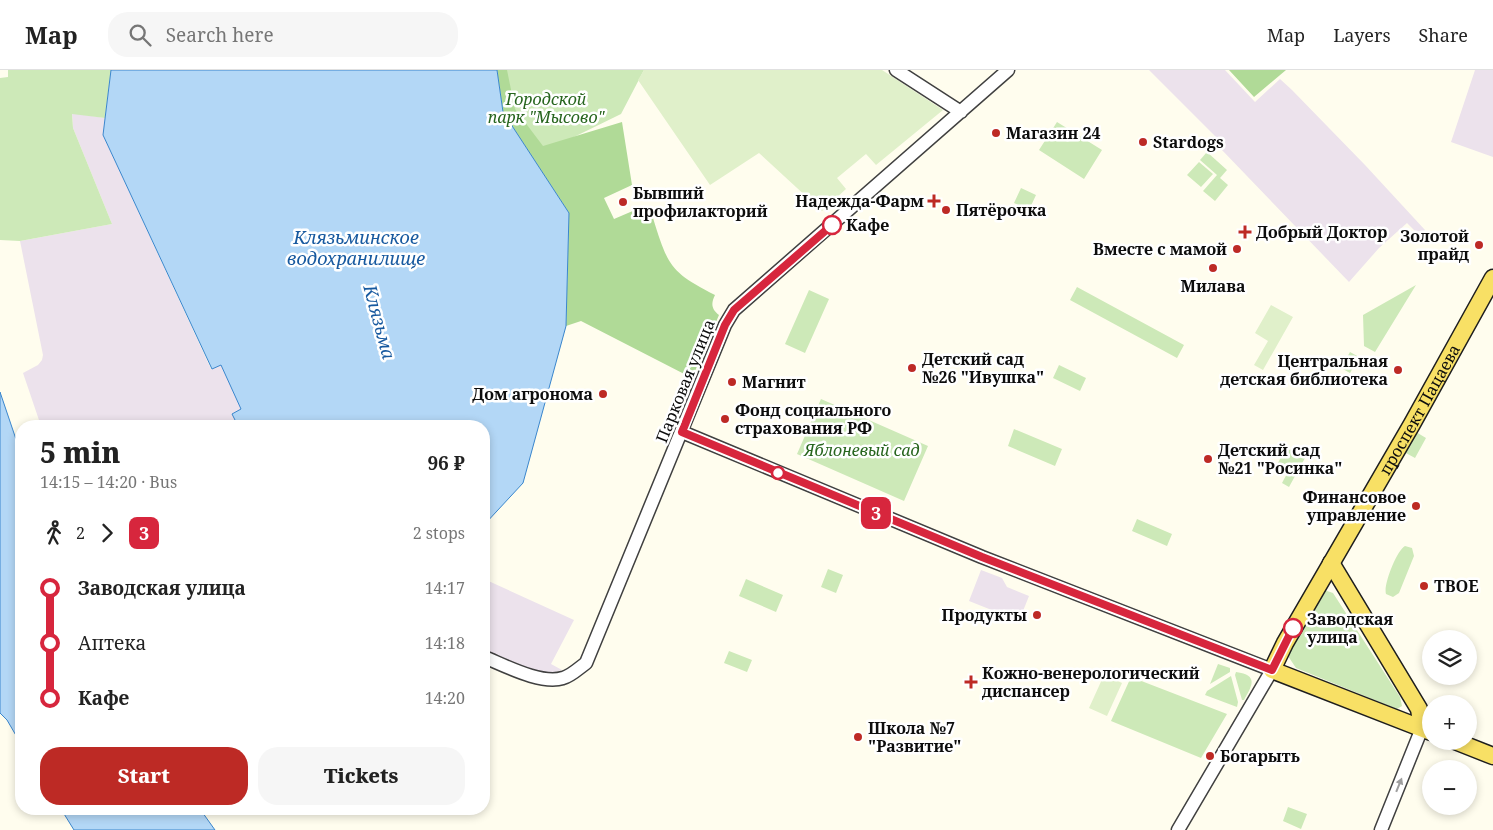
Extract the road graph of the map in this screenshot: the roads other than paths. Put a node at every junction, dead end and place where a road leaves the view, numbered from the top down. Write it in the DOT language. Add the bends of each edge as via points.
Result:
graph roads {
  1 [pos="896,70"];
  2 [pos="1008,70"];
  3 [pos="960,112"];
  4 [pos="1493,278"];
  5 [pos="682,432"];
  6 [pos="1331,563"];
  7 [pos="490,659"];
  8 [pos="1272,670"];
  9 [pos="1422,718"];
  10 [pos="1422,728"];
  11 [pos="1422,741"];
  12 [pos="1477,750"];
  13 [pos="1493,756"];
  14 [pos="1178,830"];
  15 [pos="1381,830"];
  1 -- 3 [label="street"];
  2 -- 3 [label="street, Парковая улица"];
  3 -- 5 [label="street, Парковая улица" via="734,310"];
  4 -- 6 [label="main road, проспект Пацаева"];
  5 -- 7 [label="street, Парковая улица" via="586,663 563,678 548,679"];
  5 -- 8 [label="street" via="982,557"];
  6 -- 8 [label="main road, проспект Пацаева"];
  6 -- 9 [label="main road"];
  8 -- 10 [label="main road"];
  8 -- 14 [label="street"];
  15 -- 11 [label="street, one-way"];
  12 -- 13 [label="main road"];
}
